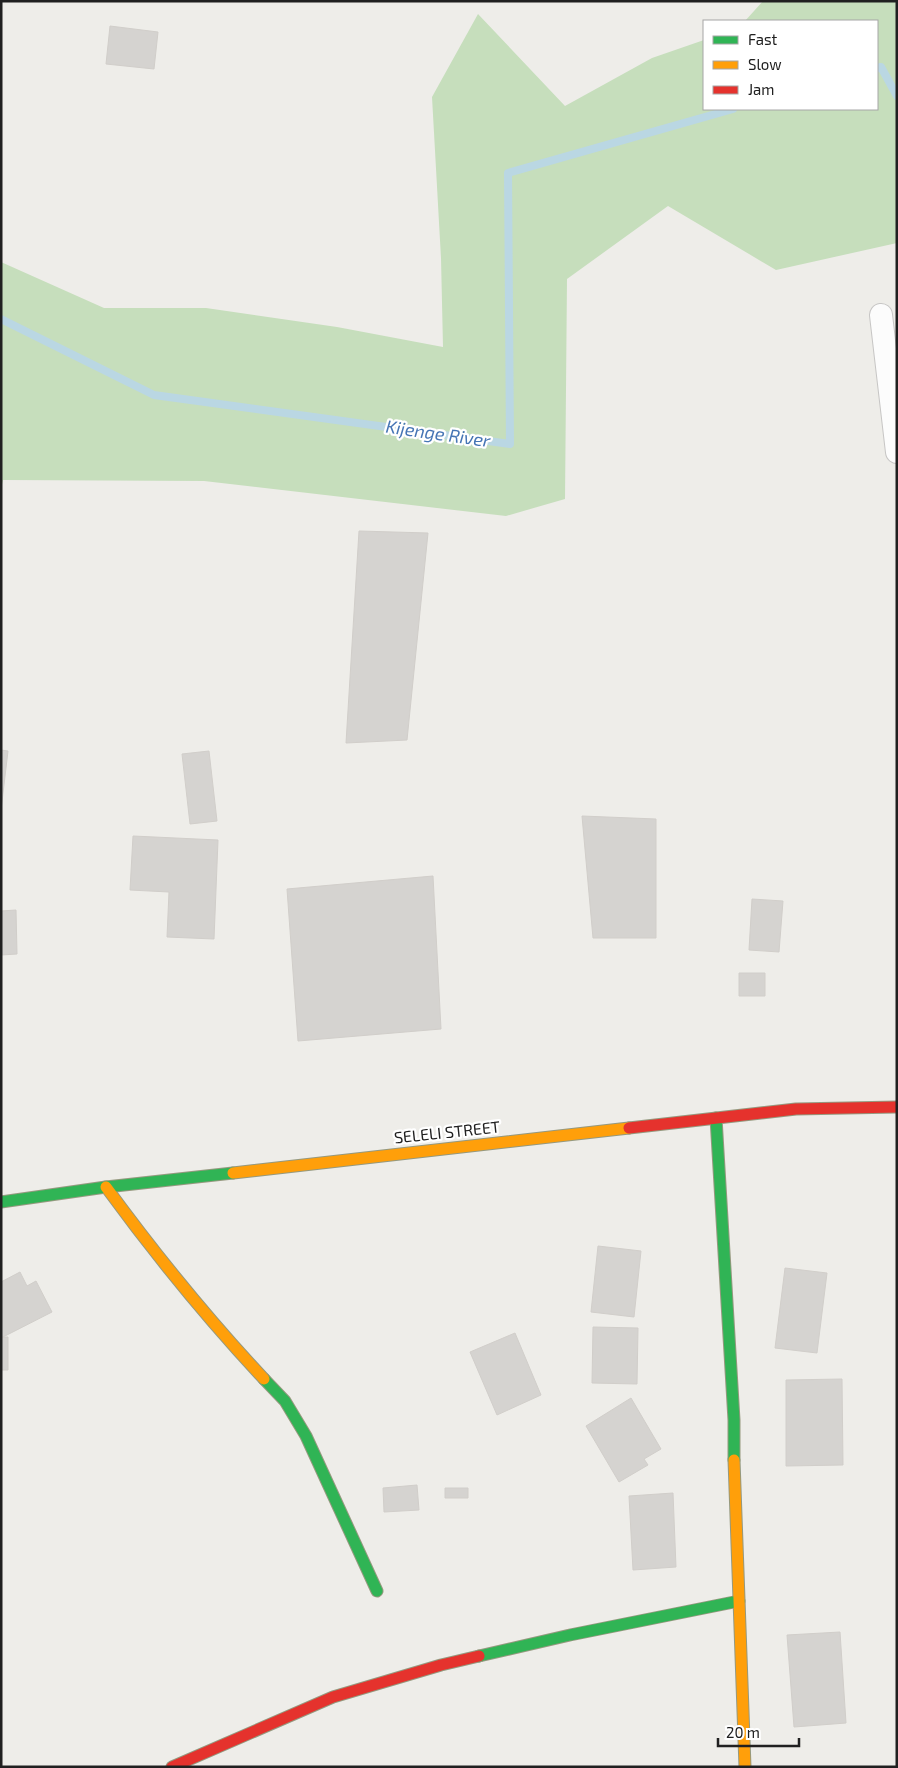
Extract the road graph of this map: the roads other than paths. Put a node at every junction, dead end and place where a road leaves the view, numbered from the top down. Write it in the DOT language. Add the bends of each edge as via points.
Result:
graph roads {
  1 [pos="881,314"];
  2 [pos="897,452"];
  3 [pos="897,1107"];
  4 [pos="716,1118"];
  5 [pos="106,1187"];
  6 [pos="1,1202"];
  7 [pos="377,1592"];
  8 [pos="739,1600"];
  9 [pos="172,1767"];
  10 [pos="745,1767"];
  1 -- 2 [label="street"];
  3 -- 4 [label="street, SELELI STREET" via="796,1109"];
  4 -- 5 [label="street, SELELI STREET"];
  4 -- 8 [label="street" via="734,1420"];
  5 -- 6 [label="street, SELELI STREET"];
  5 -- 7 [label="street" via="234,1347 285,1401 306,1436"];
  8 -- 9 [label="street" via="570,1635 432,1668 333,1697"];
  8 -- 10 [label="street"];
}
